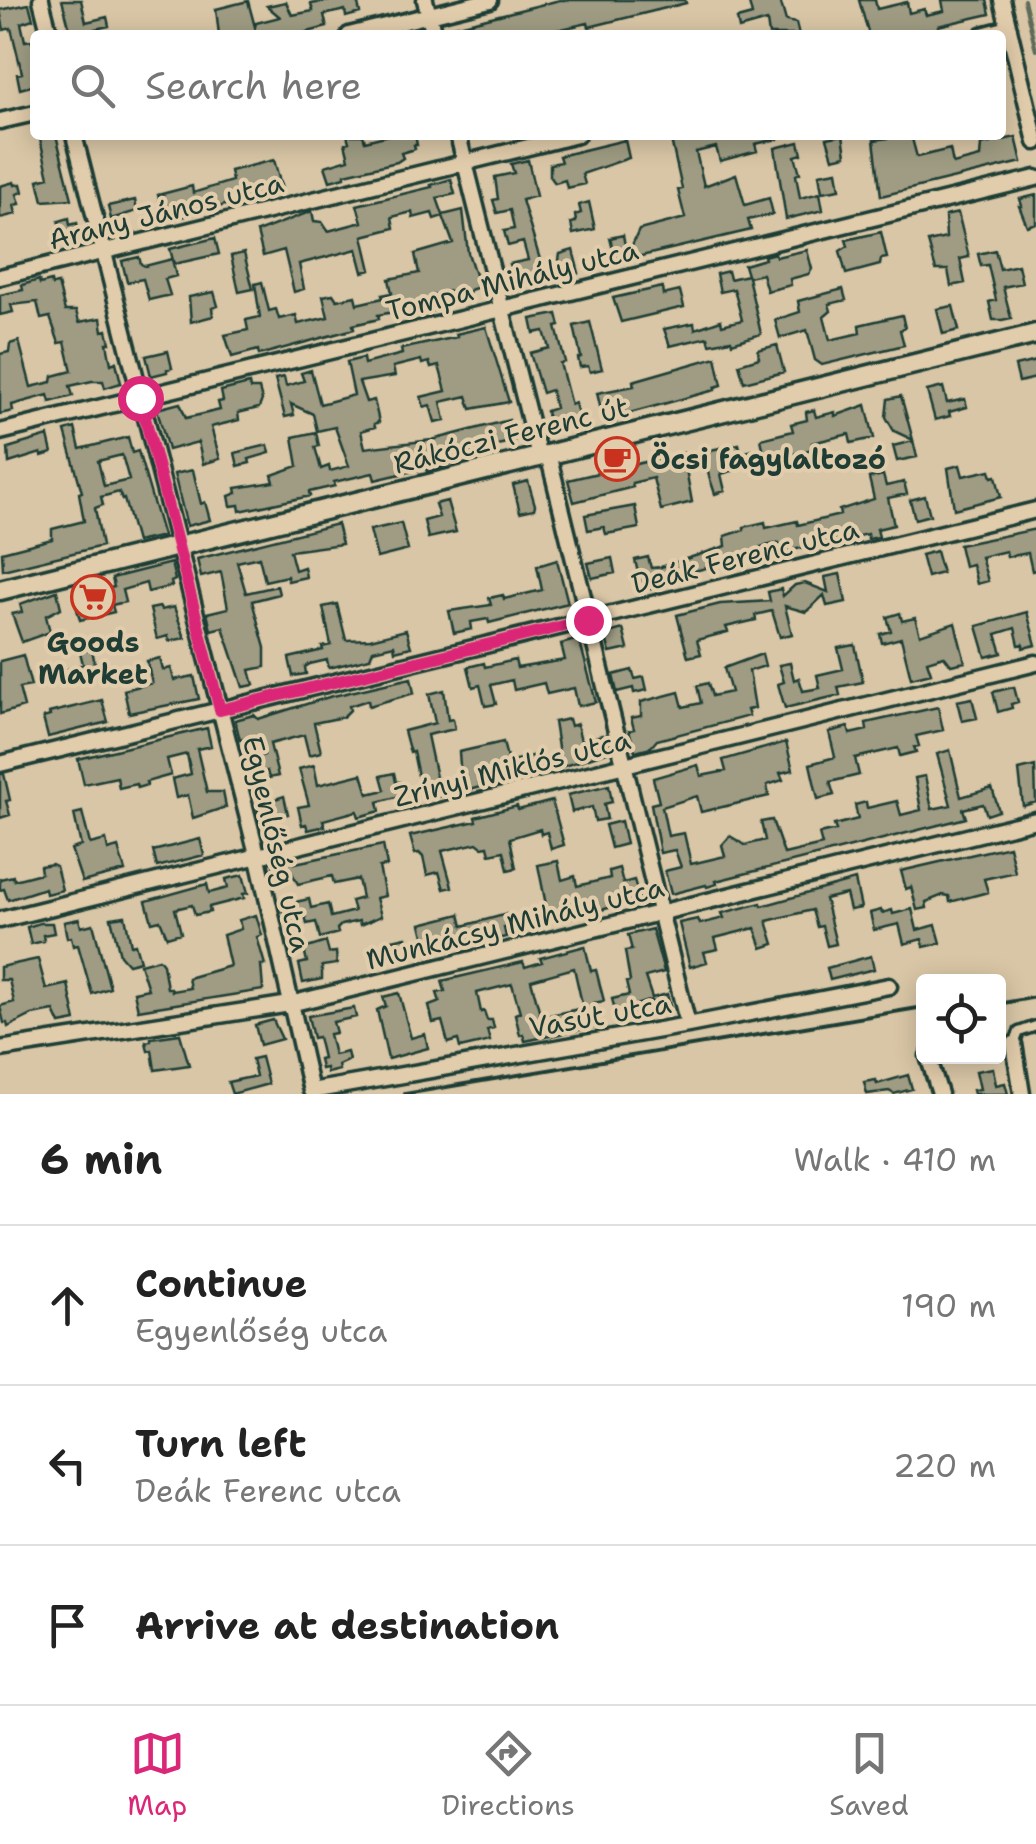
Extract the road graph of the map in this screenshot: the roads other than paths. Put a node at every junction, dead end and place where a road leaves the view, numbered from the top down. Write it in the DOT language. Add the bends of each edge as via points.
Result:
graph roads {
  1 [pos="41,0"];
  2 [pos="490,0"];
  3 [pos="1002,0"];
  4 [pos="427,8"];
  5 [pos="1009,28"];
  6 [pos="49,30"];
  7 [pos="363,30"];
  8 [pos="1001,30"];
  9 [pos="30,113"];
  10 [pos="0,121"];
  11 [pos="75,140"];
  12 [pos="459,140"];
  13 [pos="557,140"];
  14 [pos="1036,142"];
  15 [pos="465,163"];
  16 [pos="1036,178"];
  17 [pos="103,252"];
  18 [pos="0,277"];
  19 [pos="502,309"];
  20 [pos="1036,334"];
  21 [pos="140,398"];
  22 [pos="0,432"];
  23 [pos="543,455"];
  24 [pos="1036,510"];
  25 [pos="177,546"];
  26 [pos="0,590"];
  27 [pos="588,620"];
  28 [pos="1036,663"];
  29 [pos="220,710"];
  30 [pos="0,764"];
  31 [pos="624,765"];
  32 [pos="1036,820"];
  33 [pos="258,858"];
  34 [pos="661,912"];
  35 [pos="0,920"];
  36 [pos="889,986"];
  37 [pos="290,1004"];
  38 [pos="688,1025"];
  39 [pos="1036,1026"];
  40 [pos="1014,1044"];
  41 [pos="0,1049"];
  42 [pos="931,1064"];
  43 [pos="319,1090"];
  44 [pos="940,1094"];
  45 [pos="1022,1094"];
  1 -- 6 [label="street"];
  2 -- 4 [label="street"];
  3 -- 5 [label="street"];
  4 -- 7 [label="street"];
  5 -- 8 [label="street"];
  5 -- 14 [label="street"];
  9 -- 10 [label="street"];
  11 -- 17 [label="street, Egyenlőség utca"];
  12 -- 15 [label="street"];
  13 -- 15 [label="street, Arany János utca"];
  15 -- 17 [label="street, Arany János utca"];
  15 -- 19 [label="street"];
  16 -- 19 [label="street, Tompa Mihály utca"];
  17 -- 18 [label="street, Arany János utca"];
  17 -- 21 [label="street, Egyenlőség utca"];
  19 -- 21 [label="street, Tompa Mihály utca"];
  19 -- 23 [label="street"];
  20 -- 23 [label="street, Rákóczi Ferenc út"];
  21 -- 22 [label="street, Tompa Mihály utca"];
  21 -- 25 [label="street, Egyenlőség utca"];
  23 -- 25 [label="street, Rákóczi Ferenc út"];
  23 -- 27 [label="street"];
  24 -- 27 [label="street, Deák Ferenc utca"];
  25 -- 26 [label="street, Rákóczi Ferenc út"];
  25 -- 29 [label="street, Egyenlőség utca"];
  27 -- 29 [label="street, Deák Ferenc utca"];
  27 -- 31 [label="street"];
  28 -- 31 [label="street, Zrínyi Miklós utca"];
  29 -- 30 [label="street, Deák Ferenc utca"];
  29 -- 33 [label="street, Egyenlőség utca"];
  31 -- 33 [label="street, Zrínyi Miklós utca"];
  31 -- 34 [label="street"];
  32 -- 34 [label="street, Munkácsy Mihály utca"];
  33 -- 35 [label="street, Zrínyi Miklós utca"];
  33 -- 37 [label="street, Egyenlőség utca"];
  34 -- 37 [label="street, Munkácsy Mihály utca"];
  34 -- 38 [label="street"];
  36 -- 38 [label="street, Vasút utca"];
  37 -- 41 [label="street, Munkácsy Mihály utca"];
  37 -- 43 [label="street, Egyenlőség utca" via="311,1091"];
  38 -- 43 [label="street, Vasút utca"];
  39 -- 40 [label="lane" via="1019,1032"];
  40 -- 45 [label="street"];
  42 -- 44 [label="street"];
}
